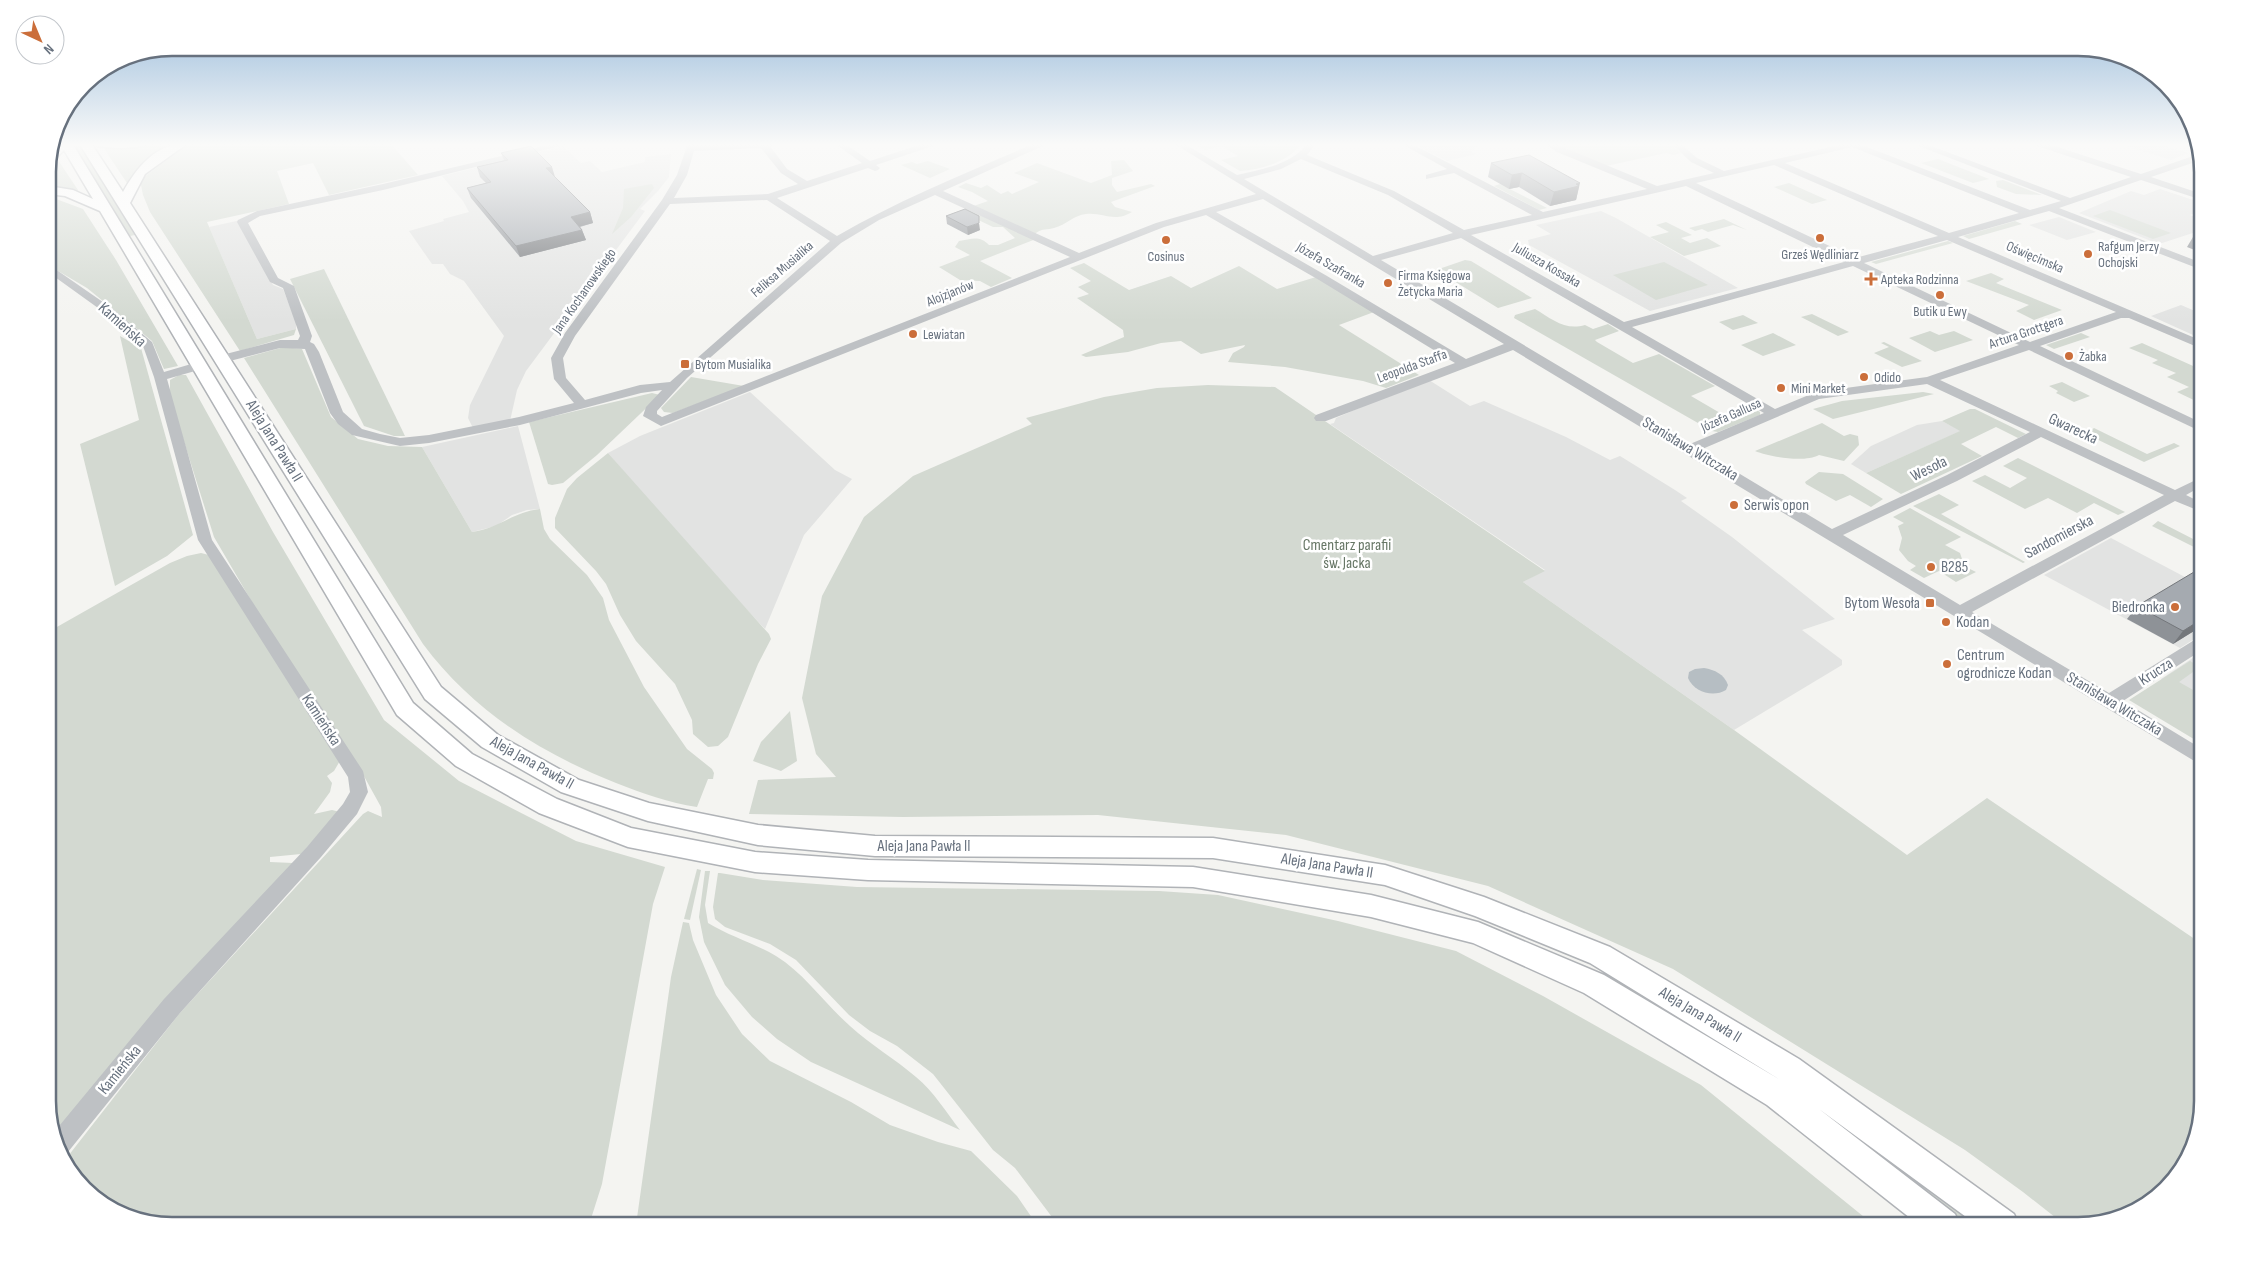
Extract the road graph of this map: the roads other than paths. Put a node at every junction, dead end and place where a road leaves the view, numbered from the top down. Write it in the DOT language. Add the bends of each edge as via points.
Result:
graph roads {
  1 [pos="91,202"];
  2 [pos="101,202"];
  3 [pos="311,202"];
  4 [pos="665,202"];
  5 [pos="777,202"];
  6 [pos="909,202"];
  7 [pos="959,202"];
  8 [pos="1238,202"];
  9 [pos="1278,202"];
  10 [pos="1406,202"];
  11 [pos="1515,202"];
  12 [pos="1598,202"];
  13 [pos="1729,202"];
  14 [pos="1870,202"];
  15 [pos="2001,202"];
  16 [pos="2066,202"];
  17 [pos="123,204"];
  18 [pos="104,208"];
  19 [pos="2050,208"];
  20 [pos="1206,211"];
  21 [pos="2030,214"];
  22 [pos="1540,216"];
  23 [pos="1462,234"];
  24 [pos="1948,236"];
  25 [pos="837,241"];
  26 [pos="1075,255"];
  27 [pos="1374,259"];
  28 [pos="1854,262"];
  29 [pos="2194,264"];
  30 [pos="56,273"];
  31 [pos="2132,314"];
  32 [pos="1623,326"];
  33 [pos="2194,341"];
  34 [pos="303,344"];
  35 [pos="1514,345"];
  36 [pos="2031,347"];
  37 [pos="222,359"];
  38 [pos="1464,363"];
  39 [pos="198,366"];
  40 [pos="160,377"];
  41 [pos="1930,380"];
  42 [pos="673,385"];
  43 [pos="583,405"];
  44 [pos="1773,414"];
  45 [pos="650,416"];
  46 [pos="1321,418"];
  47 [pos="2194,424"];
  48 [pos="2039,433"];
  49 [pos="1690,449"];
  50 [pos="2194,485"];
  51 [pos="2175,496"];
  52 [pos="2194,504"];
  53 [pos="1833,534"];
  54 [pos="1961,611"];
  55 [pos="2194,648"];
  56 [pos="2109,700"];
  57 [pos="2194,752"];
  58 [pos="63,1140"];
  59 [pos="1933,1217"];
  60 [pos="1991,1217"];
  1 -- 18 [label="main road"];
  2 -- 18 [label="main road, Aleja Jana Pawła II"];
  3 -- 34 [label="street" via="257,214 242,222 274,280 288,286 306,336"];
  4 -- 43 [label="street, Jana Kochanowskiego" via="568,336 557,358 560,379"];
  5 -- 25 [label="street"];
  6 -- 25 [label="street, Feliksa Musialika" via="874,218"];
  7 -- 26 [label="street"];
  8 -- 20 [label="street, Alojzjanów"];
  9 -- 27 [label="street, Stanisława Witczaka"];
  10 -- 23 [label="street, Juliusza Kossaka"];
  11 -- 22 [label="street"];
  12 -- 22 [label="street"];
  13 -- 28 [label="street"];
  14 -- 24 [label="street, Oświęcimska"];
  15 -- 21 [label="street"];
  16 -- 19 [label="street"];
  17 -- 37 [label="main road, Aleja Jana Pawła II"];
  18 -- 39 [label="main road, Aleja Jana Pawła II"];
  19 -- 21 [label="street"];
  19 -- 29 [label="street"];
  20 -- 38 [label="street, Józefa Szafranka"];
  20 -- 45 [label="street, Alojzjanów" via="1160,225 661,422"];
  21 -- 24 [label="street"];
  22 -- 23 [label="street"];
  23 -- 27 [label="street"];
  23 -- 32 [label="street, Juliusza Kossaka"];
  24 -- 28 [label="street"];
  24 -- 31 [label="street, Oświęcimska"];
  25 -- 42 [label="street, Feliksa Musialika"];
  27 -- 35 [label="street, Stanisława Witczaka"];
  28 -- 32 [label="street"];
  28 -- 36 [label="street"];
  30 -- 40 [label="street, Kamieńska" via="109,311 148,345"];
  31 -- 33 [label="street, Oświęcimska"];
  31 -- 36 [label="street, Artura Grottgera" via="2120,315"];
  32 -- 44 [label="street, Juliusza Kossaka"];
  34 -- 37 [label="street" via="280,344"];
  34 -- 43 [label="street" via="313,352 337,414 357,432 378,438 400,442 429,439"];
  35 -- 38 [label="street, Leopolda Staffa"];
  35 -- 49 [label="street, Stanisława Witczaka"];
  36 -- 41 [label="street, Artura Grottgera"];
  36 -- 47 [label="street"];
  37 -- 60 [label="main road, Aleja Jana Pawła II" via="433,694 490,741 570,786 648,812 758,835 875,846 1213,848 1385,875 1484,908 1600,955 1790,1069"];
  38 -- 46 [label="street, Leopolda Staffa"];
  39 -- 40 [label="street"];
  39 -- 59 [label="main road, Aleja Jana Pawła II" via="404,709 464,760 548,806 628,837 755,862 868,870 1193,877 1371,906 1478,933 1594,984 1778,1095"];
  40 -- 58 [label="street, Kamieńska" via="205,540 357,776 359,792 350,809 314,852 172,1006"];
  41 -- 44 [label="street, Józefa Gallusa" via="1816,396"];
  41 -- 48 [label="street, Gwarecka"];
  42 -- 43 [label="street" via="640,389"];
  42 -- 45 [label="street, Feliksa Musialika" via="651,410"];
  44 -- 49 [label="street, Józefa Gallusa"];
  48 -- 51 [label="street, Gwarecka"];
  48 -- 53 [label="street, Wesoła"];
  49 -- 53 [label="street, Stanisława Witczaka"];
  50 -- 51 [label="street, Sandomierska"];
  51 -- 52 [label="street, Gwarecka"];
  51 -- 54 [label="street, Sandomierska"];
  53 -- 54 [label="street, Stanisława Witczaka"];
  54 -- 56 [label="street, Stanisława Witczaka"];
  55 -- 56 [label="street, Krucza"];
  56 -- 57 [label="street, Stanisława Witczaka"];
}
